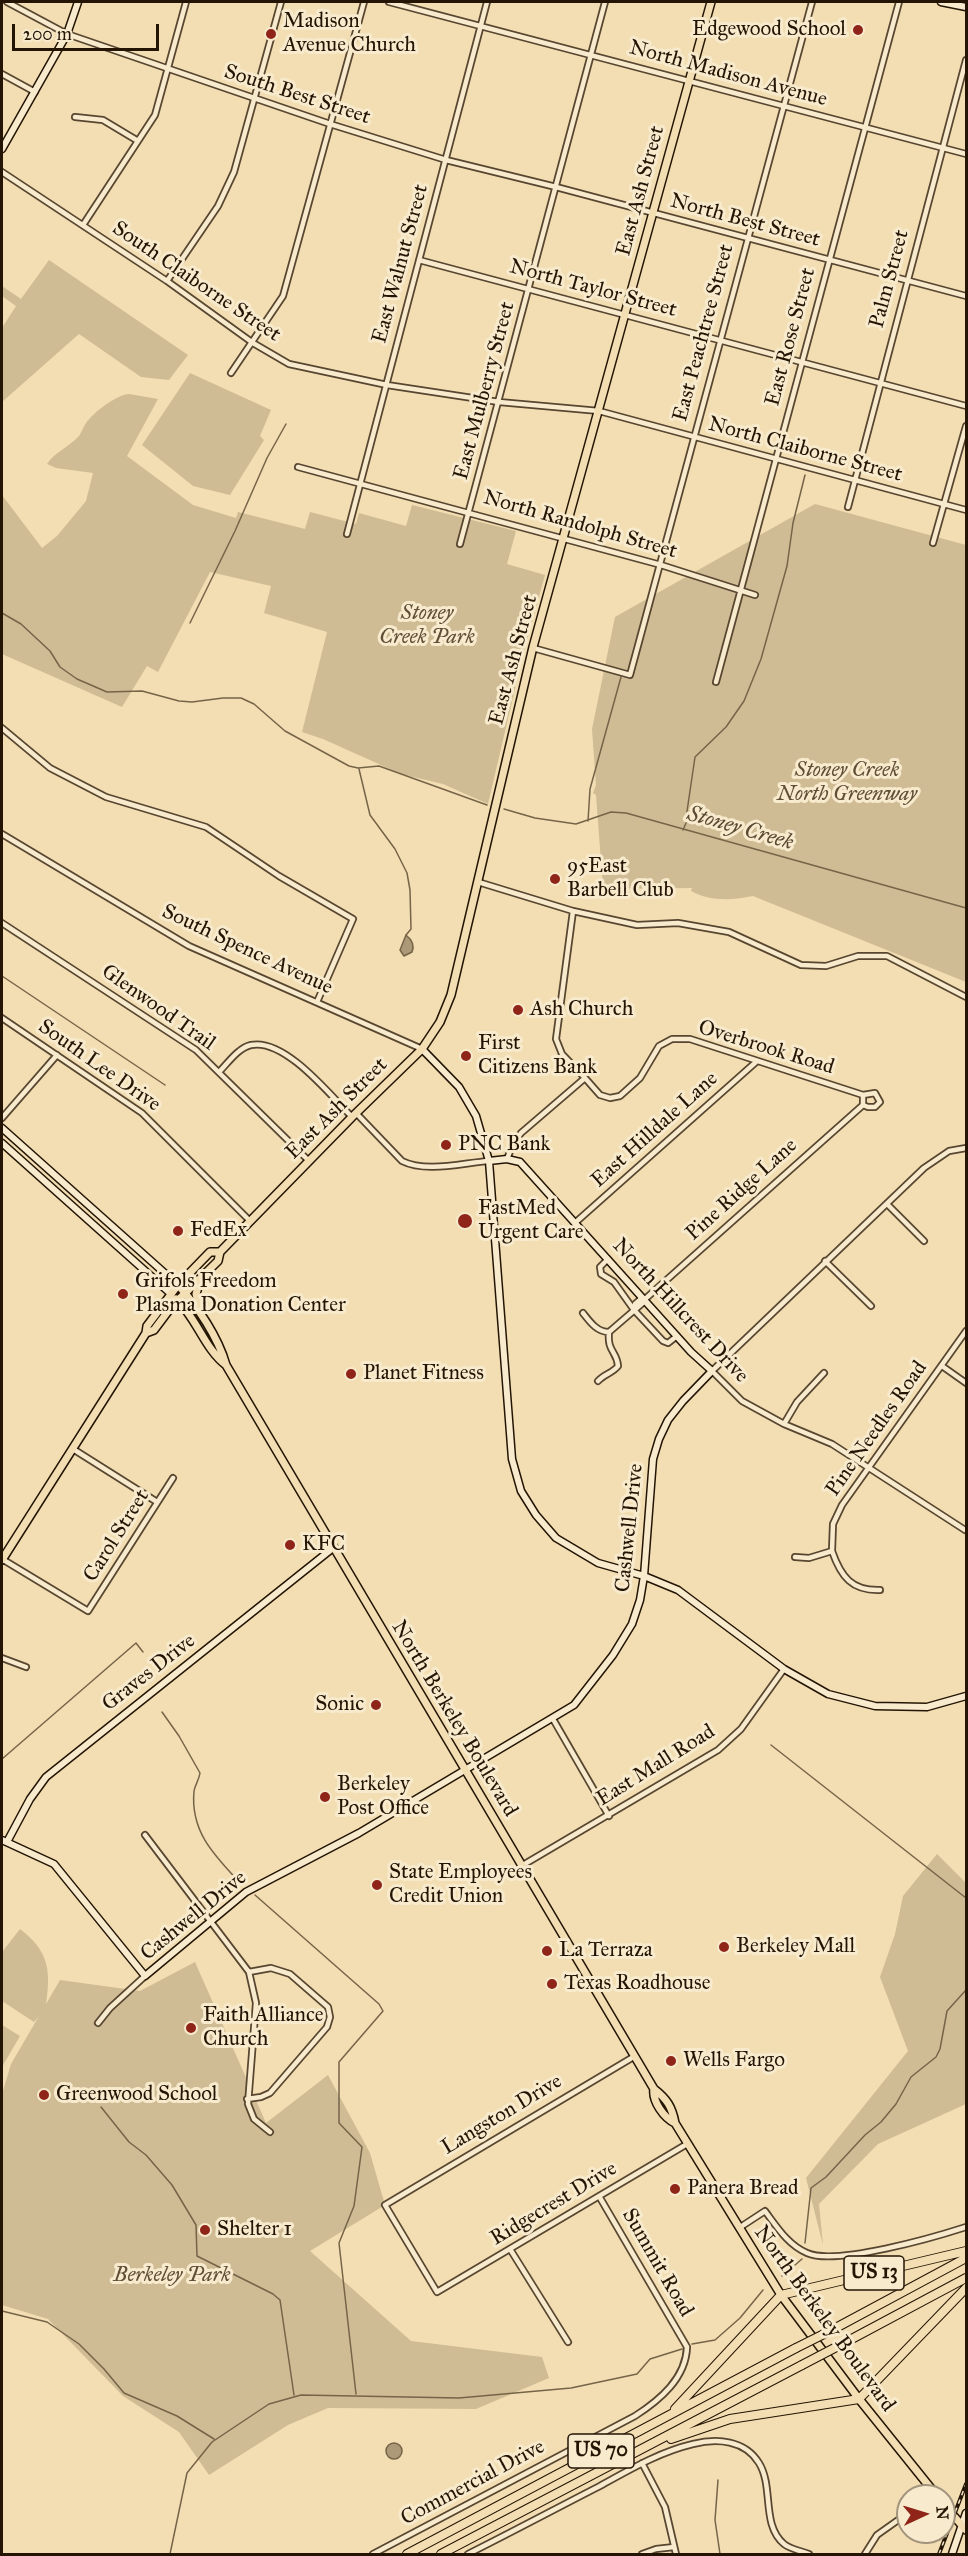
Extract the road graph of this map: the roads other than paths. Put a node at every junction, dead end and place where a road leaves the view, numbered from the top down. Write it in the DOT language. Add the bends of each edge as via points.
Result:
graph roads {
  1 [pos="7,2"];
  2 [pos="78,2"];
  3 [pos="186,2"];
  4 [pos="280,2"];
  5 [pos="364,2"];
  6 [pos="389,2"];
  7 [pos="488,2"];
  8 [pos="605,2"];
  9 [pos="711,2"];
  10 [pos="812,2"];
  11 [pos="899,2"];
  12 [pos="941,2"];
  13 [pos="966,7"];
  14 [pos="481,26"];
  15 [pos="67,34"];
  16 [pos="591,55"];
  17 [pos="966,60"];
  18 [pos="169,69"];
  19 [pos="2,74"];
  20 [pos="688,81"];
  21 [pos="35,92"];
  22 [pos="256,99"];
  23 [pos="782,105"];
  24 [pos="75,117"];
  25 [pos="330,124"];
  26 [pos="865,128"];
  27 [pos="138,141"];
  28 [pos="942,148"];
  29 [pos="2,149"];
  30 [pos="966,154"];
  31 [pos="446,160"];
  32 [pos="2,172"];
  33 [pos="556,187"];
  34 [pos="653,213"];
  35 [pos="82,225"];
  36 [pos="747,238"];
  37 [pos="418,260"];
  38 [pos="829,260"];
  39 [pos="907,280"];
  40 [pos="167,281"];
  41 [pos="529,289"];
  42 [pos="966,296"];
  43 [pos="625,315"];
  44 [pos="719,340"];
  45 [pos="253,343"];
  46 [pos="802,362"];
  47 [pos="231,373"];
  48 [pos="879,382"];
  49 [pos="387,385"];
  50 [pos="499,402"];
  51 [pos="966,406"];
  52 [pos="599,411"];
  53 [pos="966,426"];
  54 [pos="693,438"];
  55 [pos="775,460"];
  56 [pos="298,467"];
  57 [pos="853,481"];
  58 [pos="361,484"];
  59 [pos="945,504"];
  60 [pos="848,507"];
  61 [pos="966,510"];
  62 [pos="470,512"];
  63 [pos="347,534"];
  64 [pos="564,538"];
  65 [pos="933,543"];
  66 [pos="460,544"];
  67 [pos="661,565"];
  68 [pos="741,589"];
  69 [pos="755,595"];
  70 [pos="533,648"];
  71 [pos="716,682"];
  72 [pos="2,728"];
  73 [pos="2,834"];
  74 [pos="478,882"];
  75 [pos="573,911"];
  76 [pos="2,922"];
  77 [pos="966,997"];
  78 [pos="317,1002"];
  79 [pos="2,1018"];
  80 [pos="422,1049"];
  81 [pos="57,1055"];
  82 [pos="756,1062"];
  83 [pos="219,1072"];
  84 [pos="585,1078"];
  85 [pos="863,1095"];
  86 [pos="863,1105"];
  87 [pos="354,1115"];
  88 [pos="2,1118"];
  89 [pos="2,1128"];
  90 [pos="2,1143"];
  91 [pos="966,1148"];
  92 [pos="507,1159"];
  93 [pos="309,1161"];
  94 [pos="489,1161"];
  95 [pos="887,1204"];
  96 [pos="250,1221"];
  97 [pos="576,1222"];
  98 [pos="924,1241"];
  99 [pos="220,1252"];
  100 [pos="608,1260"];
  101 [pos="825,1261"];
  102 [pos="202,1276"];
  103 [pos="178,1285"];
  104 [pos="185,1293"];
  105 [pos="171,1294"];
  106 [pos="177,1300"];
  107 [pos="643,1300"];
  108 [pos="871,1306"];
  109 [pos="634,1310"];
  110 [pos="583,1313"];
  111 [pos="201,1316"];
  112 [pos="966,1331"];
  113 [pos="609,1332"];
  114 [pos="146,1333"];
  115 [pos="677,1336"];
  116 [pos="226,1365"];
  117 [pos="942,1366"];
  118 [pos="712,1371"];
  119 [pos="824,1373"];
  120 [pos="598,1382"];
  121 [pos="966,1383"];
  122 [pos="784,1424"];
  123 [pos="74,1449"];
  124 [pos="868,1467"];
  125 [pos="173,1478"];
  126 [pos="157,1502"];
  127 [pos="965,1530"];
  128 [pos="333,1548"];
  129 [pos="832,1551"];
  130 [pos="795,1557"];
  131 [pos="2,1559"];
  132 [pos="644,1576"];
  133 [pos="880,1590"];
  134 [pos="2,1658"];
  135 [pos="26,1667"];
  136 [pos="784,1669"];
  137 [pos="966,1696"];
  138 [pos="552,1719"];
  139 [pos="464,1770"];
  140 [pos="609,1816"];
  141 [pos="145,1835"];
  142 [pos="4,1841"];
  143 [pos="523,1865"];
  144 [pos="211,1921"];
  145 [pos="249,1972"];
  146 [pos="145,1976"];
  147 [pos="98,2023"];
  148 [pos="636,2055"];
  149 [pos="247,2099"];
  150 [pos="270,2132"];
  151 [pos="687,2144"];
  152 [pos="599,2196"];
  153 [pos="966,2227"];
  154 [pos="738,2229"];
  155 [pos="510,2249"];
  156 [pos="966,2251"];
  157 [pos="966,2258"];
  158 [pos="966,2278"];
  159 [pos="966,2288"];
  160 [pos="437,2292"];
  161 [pos="780,2295"];
  162 [pos="568,2342"];
  163 [pos="687,2347"];
  164 [pos="859,2399"];
  165 [pos="670,2415"];
  166 [pos="634,2454"];
  167 [pos="642,2463"];
  168 [pos="925,2484"];
  169 [pos="966,2514"];
  170 [pos="896,2522"];
  171 [pos="964,2527"];
  172 [pos="674,2547"];
  173 [pos="373,2554"];
  174 [pos="407,2554"];
  175 [pos="441,2554"];
  176 [pos="468,2554"];
  177 [pos="642,2554"];
  178 [pos="676,2554"];
  179 [pos="809,2554"];
  180 [pos="865,2554"];
  181 [pos="952,2554"];
  1 -- 15 [label="street, South Best Street"];
  2 -- 15 [label="street"];
  3 -- 18 [label="street"];
  4 -- 22 [label="street"];
  5 -- 25 [label="street"];
  6 -- 14 [label="street, North Madison Avenue"];
  7 -- 14 [label="street, East Walnut Street"];
  8 -- 16 [label="street, East Mulberry Street"];
  9 -- 20 [label="main road, East Ash Street"];
  10 -- 23 [label="street, East Peachtree Street"];
  11 -- 26 [label="street, East Rose Street"];
  12 -- 13 [label="street"];
  14 -- 16 [label="street, North Madison Avenue"];
  14 -- 31 [label="street, East Walnut Street"];
  15 -- 18 [label="street, South Best Street"];
  15 -- 21 [label="street"];
  16 -- 20 [label="street, North Madison Avenue"];
  16 -- 33 [label="street, East Mulberry Street"];
  17 -- 28 [label="street, Palm Street"];
  18 -- 22 [label="street, South Best Street"];
  18 -- 27 [label="street" via="155,115"];
  19 -- 21 [label="street"];
  20 -- 23 [label="street, North Madison Avenue"];
  20 -- 34 [label="main road, East Ash Street"];
  21 -- 29 [label="street"];
  22 -- 25 [label="street, South Best Street"];
  22 -- 40 [label="street" via="234,172 218,206"];
  23 -- 26 [label="street, North Madison Avenue"];
  23 -- 36 [label="street, East Peachtree Street"];
  24 -- 27 [label="street" via="104,120"];
  25 -- 31 [label="street, South Best Street"];
  25 -- 45 [label="street" via="284,296"];
  26 -- 28 [label="street, North Madison Avenue"];
  26 -- 38 [label="street, East Rose Street"];
  27 -- 35 [label="street"];
  28 -- 30 [label="street, North Madison Avenue"];
  28 -- 39 [label="street, Palm Street"];
  31 -- 33 [label="street, North Best Street"];
  31 -- 37 [label="street, East Walnut Street"];
  32 -- 35 [label="street, South Claiborne Street"];
  33 -- 34 [label="street, North Best Street"];
  33 -- 41 [label="street, East Mulberry Street"];
  34 -- 36 [label="street, North Best Street"];
  34 -- 43 [label="main road, East Ash Street"];
  35 -- 40 [label="street, South Claiborne Street"];
  36 -- 38 [label="street, North Best Street"];
  36 -- 44 [label="street, East Peachtree Street"];
  37 -- 41 [label="street, North Taylor Street"];
  37 -- 49 [label="street, East Walnut Street"];
  38 -- 39 [label="street, North Best Street"];
  38 -- 46 [label="street, East Rose Street"];
  39 -- 42 [label="street, North Best Street"];
  39 -- 48 [label="street, Palm Street"];
  40 -- 45 [label="street, South Claiborne Street"];
  41 -- 43 [label="street, North Taylor Street"];
  41 -- 50 [label="street, East Mulberry Street"];
  43 -- 44 [label="street, North Taylor Street"];
  43 -- 52 [label="main road, East Ash Street"];
  44 -- 46 [label="street, North Taylor Street"];
  44 -- 54 [label="street, East Peachtree Street"];
  45 -- 47 [label="street"];
  45 -- 49 [label="street, South Claiborne Street" via="289,364"];
  46 -- 48 [label="street, North Taylor Street"];
  46 -- 55 [label="street, East Rose Street"];
  48 -- 51 [label="street, North Taylor Street"];
  48 -- 57 [label="street, Palm Street"];
  49 -- 50 [label="street, North Claiborne Street"];
  49 -- 58 [label="street, East Walnut Street"];
  50 -- 52 [label="street, North Claiborne Street"];
  50 -- 62 [label="street, East Mulberry Street"];
  52 -- 54 [label="street, North Claiborne Street"];
  52 -- 64 [label="main road, East Ash Street"];
  53 -- 59 [label="street"];
  54 -- 55 [label="street, North Claiborne Street"];
  54 -- 67 [label="street, East Peachtree Street"];
  55 -- 57 [label="street, North Claiborne Street"];
  55 -- 68 [label="street, East Rose Street"];
  56 -- 58 [label="street, North Randolph Street"];
  57 -- 59 [label="street, North Claiborne Street"];
  57 -- 60 [label="street, Palm Street"];
  58 -- 62 [label="street, North Randolph Street"];
  58 -- 63 [label="street, East Walnut Street"];
  59 -- 61 [label="street, North Claiborne Street"];
  59 -- 65 [label="street"];
  62 -- 64 [label="street, North Randolph Street"];
  62 -- 66 [label="street, East Mulberry Street"];
  64 -- 67 [label="street, North Randolph Street"];
  64 -- 70 [label="main road, East Ash Street"];
  67 -- 68 [label="street, North Randolph Street"];
  67 -- 70 [label="street, East Peachtree Street" via="630,675"];
  68 -- 69 [label="street, North Randolph Street"];
  68 -- 71 [label="street, East Rose Street"];
  70 -- 74 [label="main road, East Ash Street"];
  72 -- 78 [label="street" via="51,768 106,796 206,827 353,920"];
  73 -- 78 [label="street, South Spence Avenue" via="189,946"];
  74 -- 75 [label="street"];
  74 -- 80 [label="main road, East Ash Street" via="451,995 440,1022"];
  75 -- 77 [label="street" via="637,925 678,923 729,932 813,967 858,956 886,956"];
  75 -- 84 [label="street, Overbrook Road" via="556,1040 562,1054"];
  76 -- 83 [label="street, Glenwood Trail" via="196,1050"];
  78 -- 80 [label="street, South Spence Avenue"];
  79 -- 81 [label="street, South Lee Drive"];
  80 -- 87 [label="main road, East Ash Street"];
  80 -- 94 [label="street" via="459,1087 476,1116"];
  81 -- 88 [label="street"];
  81 -- 96 [label="street, South Lee Drive" via="142,1113"];
  82 -- 84 [label="street, Overbrook Road" via="690,1039 672,1039 659,1046 640,1078 620,1096 600,1095"];
  82 -- 85 [label="street, Overbrook Road"];
  82 -- 97 [label="street, East Hilldale Lane"];
  83 -- 87 [label="street" via="240,1051 264,1044 304,1068"];
  83 -- 93 [label="street, Glenwood Trail"];
  84 -- 92 [label="street" via="521,1133"];
  85 -- 86 [label="street"];
  85 -- 86 [label="street, Overbrook Road" via="875,1093 880,1102 875,1107"];
  86 -- 107 [label="street, Pine Ridge Lane"];
  87 -- 93 [label="main road, East Ash Street"];
  87 -- 94 [label="street" via="410,1165"];
  89 -- 103 [label="street"];
  90 -- 105 [label="street"];
  91 -- 95 [label="street, Cashwell Drive" via="936,1158"];
  92 -- 94 [label="street"];
  92 -- 97 [label="street, North Hillcrest Drive" via="520,1162"];
  93 -- 96 [label="main road, East Ash Street"];
  94 -- 132 [label="street" via="512,1459 521,1491 559,1540 598,1563"];
  95 -- 98 [label="street"];
  95 -- 101 [label="street, Cashwell Drive"];
  96 -- 99 [label="main road, East Ash Street"];
  97 -- 100 [label="street, North Hillcrest Drive"];
  99 -- 102 [label="main road, East Ash Street" via="218,1261"];
  99 -- 103 [label="main road, East Ash Street" via="210,1252"];
  100 -- 107 [label="street, North Hillcrest Drive"];
  100 -- 109 [label="street" via="600,1267 601,1274 614,1282"];
  101 -- 108 [label="street"];
  101 -- 118 [label="street, Cashwell Drive"];
  102 -- 104 [label="main road, East Ash Street"];
  102 -- 111 [label="main road" via="196,1294"];
  103 -- 104 [label="main road, North Berkeley Boulevard"];
  103 -- 105 [label="main road, East Ash Street"];
  104 -- 106 [label="main road, East Ash Street"];
  104 -- 111 [label="main road, North Berkeley Boulevard"];
  105 -- 106 [label="main road, North Berkeley Boulevard"];
  105 -- 114 [label="main road, East Ash Street"];
  106 -- 114 [label="main road, East Ash Street" via="154,1330"];
  106 -- 116 [label="main road, North Berkeley Boulevard" via="216,1358"];
  107 -- 109 [label="street, Pine Ridge Lane" via="635,1304"];
  107 -- 115 [label="street, North Hillcrest Drive"];
  109 -- 113 [label="street, Pine Ridge Lane"];
  109 -- 115 [label="street" via="665,1342"];
  110 -- 113 [label="street" via="595,1327"];
  111 -- 116 [label="main road, North Berkeley Boulevard"];
  112 -- 117 [label="street, Pine Needles Road"];
  113 -- 120 [label="street" via="609,1346 618,1366"];
  114 -- 123 [label="main road, East Ash Street"];
  115 -- 118 [label="street, North Hillcrest Drive"];
  116 -- 128 [label="main road, North Berkeley Boulevard"];
  117 -- 121 [label="street"];
  117 -- 124 [label="street, Pine Needles Road"];
  118 -- 122 [label="street, North Hillcrest Drive" via="742,1401"];
  118 -- 132 [label="street, Cashwell Drive" via="668,1420 659,1439 653,1459"];
  119 -- 122 [label="street" via="796,1402"];
  122 -- 124 [label="street, North Hillcrest Drive" via="832,1444"];
  123 -- 126 [label="street"];
  123 -- 131 [label="main road, East Ash Street"];
  124 -- 127 [label="street, North Hillcrest Drive"];
  124 -- 129 [label="street, Pine Needles Road" via="833,1524"];
  125 -- 126 [label="street, Carol Street"];
  126 -- 131 [label="street, Carol Street" via="88,1611"];
  128 -- 139 [label="main road, North Berkeley Boulevard"];
  128 -- 142 [label="street, Graves Drive" via="46,1777"];
  129 -- 130 [label="street" via="809,1558"];
  129 -- 133 [label="street" via="841,1571 855,1585"];
  132 -- 136 [label="street" via="684,1594"];
  132 -- 138 [label="street, Cashwell Drive" via="632,1624 614,1654 574,1705"];
  134 -- 135 [label="street"];
  136 -- 137 [label="street" via="828,1694 875,1706 927,1707"];
  136 -- 140 [label="street, East Mall Road" via="741,1729 718,1750"];
  138 -- 139 [label="street, Cashwell Drive"];
  138 -- 140 [label="street"];
  139 -- 143 [label="main road, North Berkeley Boulevard"];
  139 -- 144 [label="street, Cashwell Drive" via="359,1833 264,1881"];
  140 -- 143 [label="street, East Mall Road"];
  141 -- 144 [label="street"];
  142 -- 146 [label="street" via="54,1864"];
  143 -- 148 [label="main road, North Berkeley Boulevard"];
  144 -- 145 [label="street"];
  144 -- 146 [label="street, Cashwell Drive"];
  145 -- 149 [label="street" via="256,2003"];
  145 -- 149 [label="street" via="271,1968 285,1971 326,2005 330,2017 327,2027 270,2094"];
  146 -- 147 [label="street, Cashwell Drive"];
  148 -- 151 [label="main road, North Berkeley Boulevard" via="654,2089 654,2097"];
  148 -- 160 [label="street, Langston Drive" via="385,2205"];
  149 -- 150 [label="street" via="254,2119"];
  151 -- 152 [label="street, Ridgecrest Drive"];
  151 -- 154 [label="main road, North Berkeley Boulevard"];
  152 -- 155 [label="street, Ridgecrest Drive"];
  152 -- 163 [label="street, Summit Road"];
  153 -- 154 [label="street" via="852,2254 823,2257 807,2253 789,2241 765,2211"];
  154 -- 161 [label="main road, North Berkeley Boulevard"];
  155 -- 160 [label="street, Ridgecrest Drive"];
  155 -- 162 [label="street"];
  156 -- 161 [label="highway, US 13"];
  157 -- 165 [label="highway, US 70, bridge"];
  158 -- 166 [label="highway, US 70, bridge"];
  159 -- 164 [label="highway"];
  161 -- 164 [label="main road, North Berkeley Boulevard"];
  161 -- 165 [label="highway"];
  163 -- 173 [label="street, Commercial Drive" via="682,2370 647,2409"];
  164 -- 166 [label="highway" via="730,2419"];
  164 -- 168 [label="main road, North Berkeley Boulevard"];
  165 -- 174 [label="highway, US 70"];
  166 -- 175 [label="highway, US 70"];
  167 -- 172 [label="street" via="665,2507"];
  167 -- 176 [label="street"];
  167 -- 179 [label="street" via="695,2443 737,2444 756,2458 762,2468 772,2529 777,2537 785,2545"];
  169 -- 171 [label="street"];
  170 -- 180 [label="street" via="878,2535"];
  171 -- 181 [label="street"];
  172 -- 177 [label="street"];
  172 -- 178 [label="street"];
}
